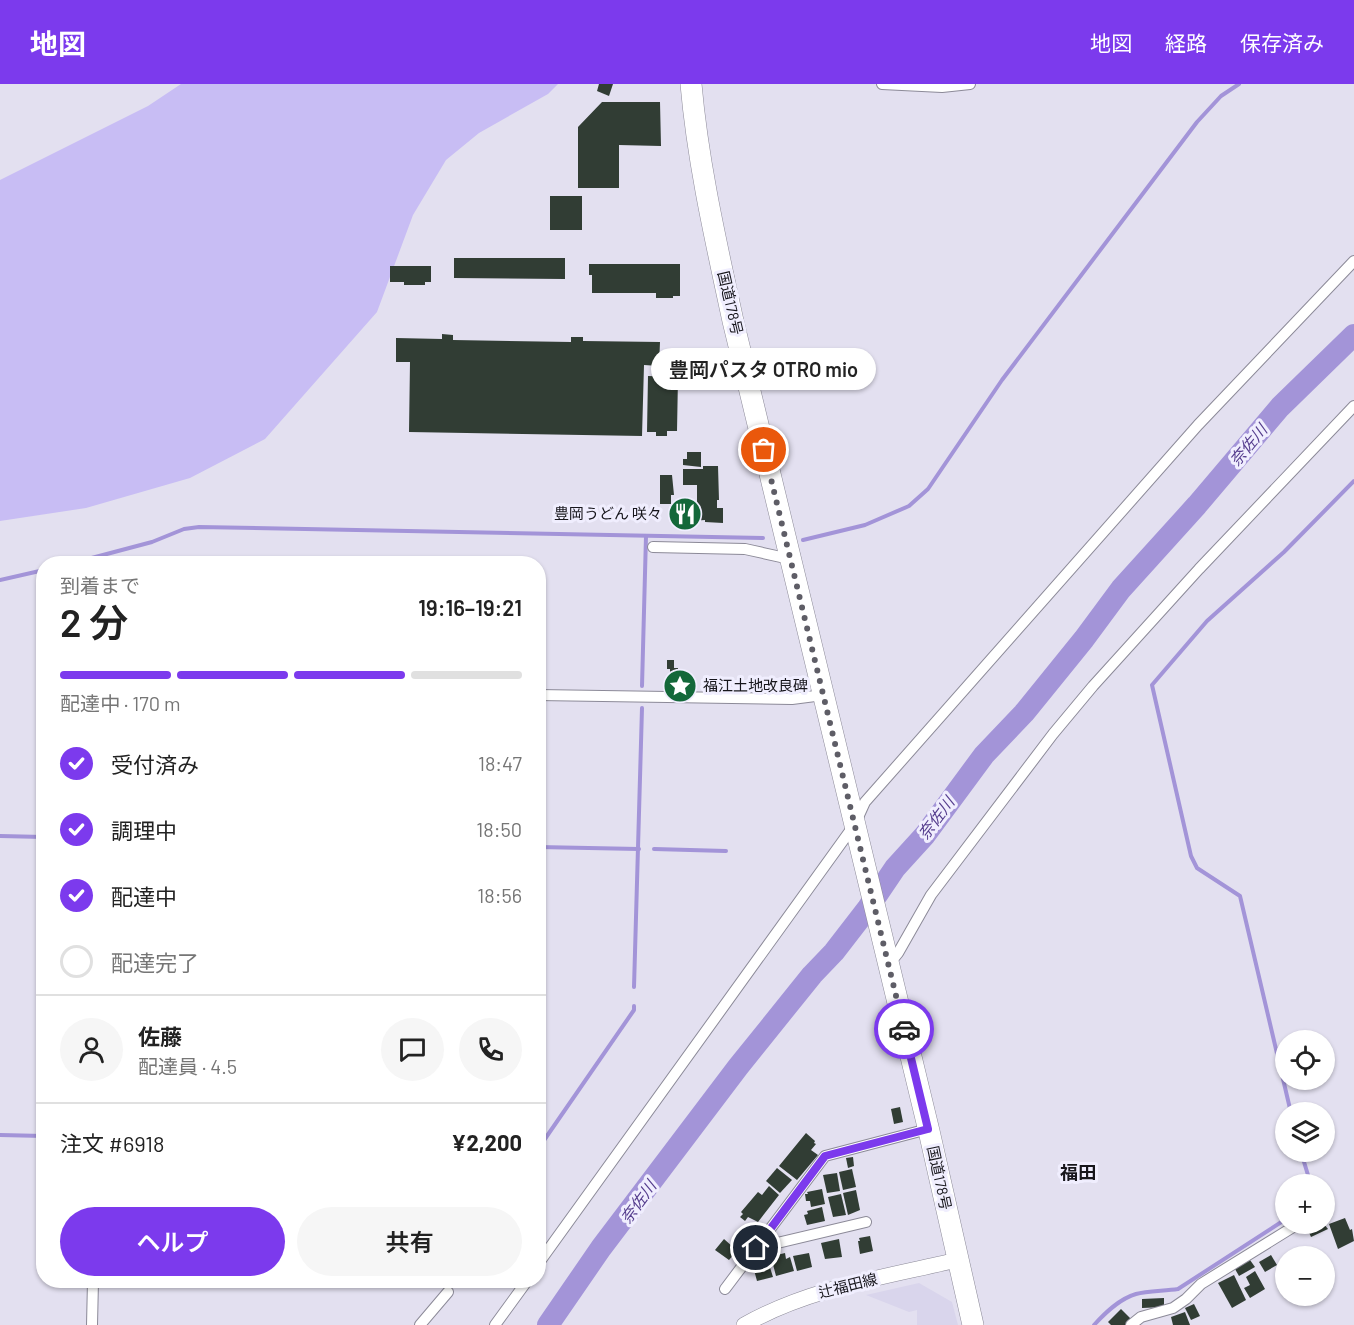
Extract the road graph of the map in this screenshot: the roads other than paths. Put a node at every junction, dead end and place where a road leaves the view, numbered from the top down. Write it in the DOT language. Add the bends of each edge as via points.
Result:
graph roads {
  1 [pos="692,84"];
  2 [pos="882,84"];
  3 [pos="970,84"];
  4 [pos="1354,261"];
  5 [pos="1354,406"];
  6 [pos="653,547"];
  7 [pos="790,559"];
  8 [pos="546,695"];
  9 [pos="824,695"];
  10 [pos="857,830"];
  11 [pos="887,959"];
  12 [pos="928,1129"];
  13 [pos="866,1222"];
  14 [pos="1282,1234"];
  15 [pos="756,1248"];
  16 [pos="546,1253"];
  17 [pos="957,1260"];
  18 [pos="93,1288"];
  19 [pos="521,1288"];
  20 [pos="725,1289"];
  21 [pos="448,1292"];
  22 [pos="92,1325"];
  23 [pos="420,1325"];
  24 [pos="495,1325"];
  25 [pos="744,1325"];
  26 [pos="973,1325"];
  27 [pos="1131,1325"];
  1 -- 7 [label="highway, 国道178号" via="707,202"];
  2 -- 3 [label="street"];
  4 -- 10 [label="street" via="1198,425 865,802"];
  5 -- 11 [label="street" via="1093,686 931,895 898,953"];
  6 -- 7 [label="street" via="745,549"];
  7 -- 9 [label="highway, 国道178号"];
  8 -- 9 [label="street" via="792,699"];
  9 -- 10 [label="highway, 国道178号"];
  10 -- 11 [label="highway, 国道178号"];
  10 -- 16 [label="street"];
  11 -- 12 [label="highway, 国道178号"];
  12 -- 15 [label="street" via="825,1156"];
  12 -- 17 [label="highway, 国道178号"];
  13 -- 15 [label="street"];
  14 -- 27 [label="street" via="1201,1284 1173,1308 1141,1317"];
  15 -- 20 [label="street"];
  17 -- 25 [label="main road, 辻福田線" via="815,1294"];
  17 -- 26 [label="highway, 国道178号"];
  18 -- 22 [label="street"];
  19 -- 24 [label="street"];
  21 -- 23 [label="street"];
}
